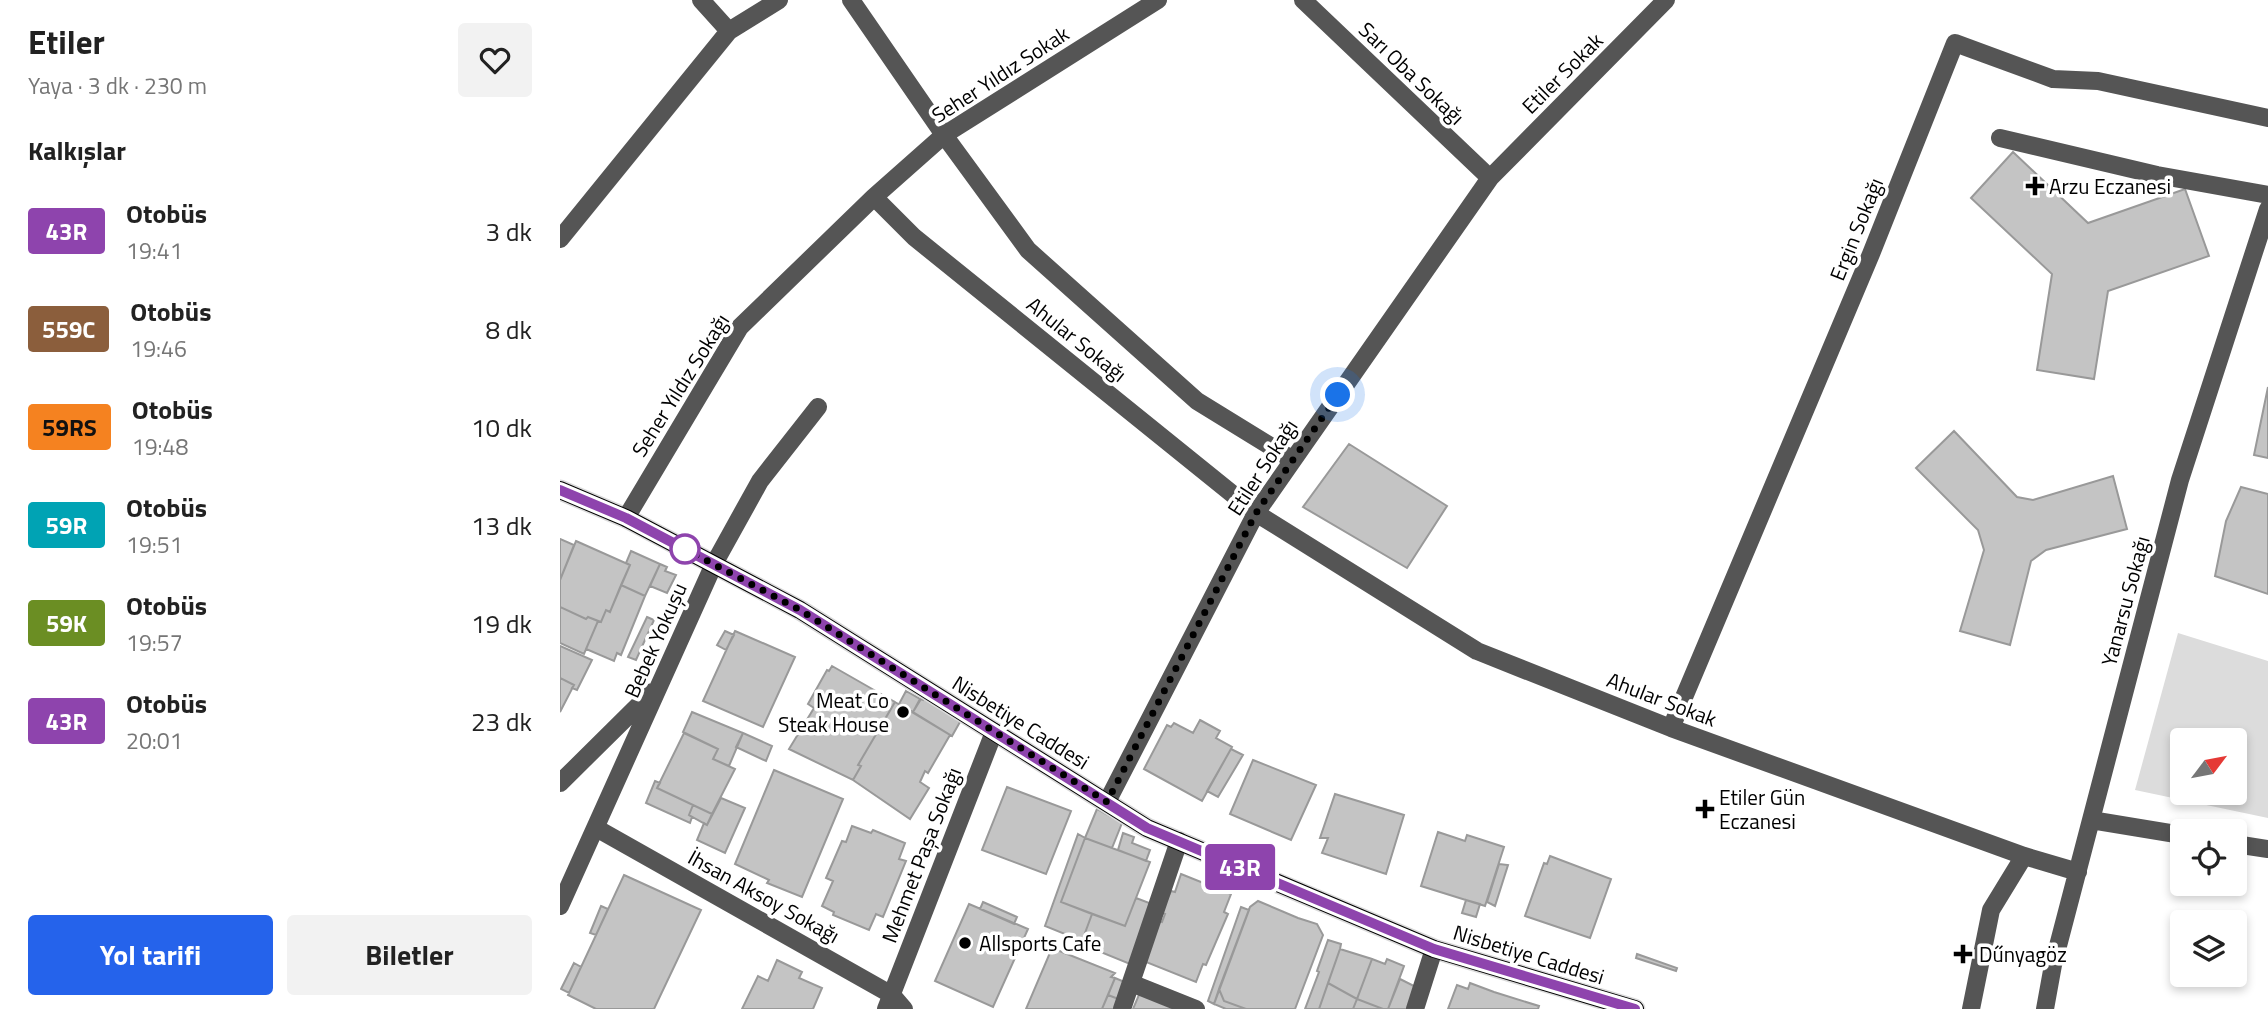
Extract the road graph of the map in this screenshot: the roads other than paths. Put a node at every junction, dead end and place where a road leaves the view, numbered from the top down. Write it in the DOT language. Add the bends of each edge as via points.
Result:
graph roads {
  1 [pos="701,0"];
  2 [pos="779,0"];
  3 [pos="851,0"];
  4 [pos="1158,0"];
  5 [pos="1303,0"];
  6 [pos="1666,0"];
  7 [pos="729,32"];
  8 [pos="2268,118"];
  9 [pos="944,135"];
  10 [pos="2000,138"];
  11 [pos="1490,178"];
  12 [pos="2268,195"];
  13 [pos="874,197"];
  14 [pos="2268,209"];
  15 [pos="560,239"];
  16 [pos="818,407"];
  17 [pos="1293,460"];
  18 [pos="560,490"];
  19 [pos="1256,513"];
  20 [pos="626,518"];
  21 [pos="714,564"];
  22 [pos="661,684"];
  23 [pos="1671,728"];
  24 [pos="994,732"];
  25 [pos="560,783"];
  26 [pos="1107,802"];
  27 [pos="2091,820"];
  28 [pos="596,828"];
  29 [pos="2170,833"];
  30 [pos="1179,841"];
  31 [pos="2247,846"];
  32 [pos="2268,849"];
  33 [pos="2024,856"];
  34 [pos="2078,872"];
  35 [pos="560,906"];
  36 [pos="1434,949"];
  37 [pos="1131,983"];
  38 [pos="889,1002"];
  39 [pos="904,1009"];
  40 [pos="1122,1009"];
  41 [pos="1196,1009"];
  42 [pos="1415,1009"];
  43 [pos="1635,1009"];
  44 [pos="1971,1009"];
  45 [pos="2045,1009"];
  1 -- 7 [label="street"];
  2 -- 7 [label="street"];
  3 -- 9 [label="street, Ahular Sokağı"];
  4 -- 9 [label="street, Seher Yıldız Sokak"];
  5 -- 11 [label="street, Sarı Oba Sokağı"];
  6 -- 11 [label="street, Etiler Sokak"];
  7 -- 15 [label="street"];
  8 -- 23 [label="street, Ergin Sokağı" via="2098,81 2053,79 1955,43"];
  9 -- 13 [label="street, Seher Yıldız Sokak"];
  9 -- 17 [label="street, Ahular Sokağı" via="1028,250 1197,401"];
  10 -- 12 [label="street" via="2157,175"];
  11 -- 17 [label="street, Etiler Sokağı"];
  13 -- 19 [label="street, Ahular Sokağı" via="914,237"];
  13 -- 20 [label="street, Seher Yıldız Sokağı" via="740,327"];
  14 -- 27 [label="street, Yanarsu Sokağı" via="2179,480"];
  16 -- 21 [label="street, Bebek Yokuşu" via="760,481"];
  17 -- 19 [label="street, Etiler Sokağı"];
  18 -- 20 [label="main road, Nisbetiye Caddesi"];
  19 -- 23 [label="street, Ahular Sokak" via="1477,651"];
  19 -- 26 [label="street, Etiler Sokağı"];
  20 -- 21 [label="main road, Nisbetiye Caddesi"];
  21 -- 22 [label="street, Bebek Yokuşu"];
  21 -- 24 [label="main road, Nisbetiye Caddesi" via="800,610"];
  22 -- 25 [label="street"];
  22 -- 28 [label="street, Bebek Yokuşu"];
  23 -- 33 [label="street, Ahular Sokak"];
  24 -- 26 [label="main road, Nisbetiye Caddesi"];
  24 -- 38 [label="street, Mehmet Paşa Sokağı"];
  26 -- 30 [label="main road, Nisbetiye Caddesi" via="1147,828"];
  27 -- 29 [label="street"];
  27 -- 34 [label="street, Yanarsu Sokağı"];
  28 -- 35 [label="street, Bebek Yokuşu"];
  28 -- 38 [label="street, İhsan Aksoy Sokağı"];
  30 -- 36 [label="main road, Nisbetiye Caddesi"];
  30 -- 37 [label="street"];
  31 -- 32 [label="street"];
  33 -- 34 [label="street, Ahular Sokak"];
  33 -- 44 [label="street" via="1991,910"];
  34 -- 45 [label="street, Yanarsu Sokağı"];
  36 -- 42 [label="street"];
  36 -- 43 [label="main road, Nisbetiye Caddesi"];
  37 -- 40 [label="street"];
  37 -- 41 [label="street"];
  38 -- 39 [label="street, İhsan Aksoy Sokağı"];
}
